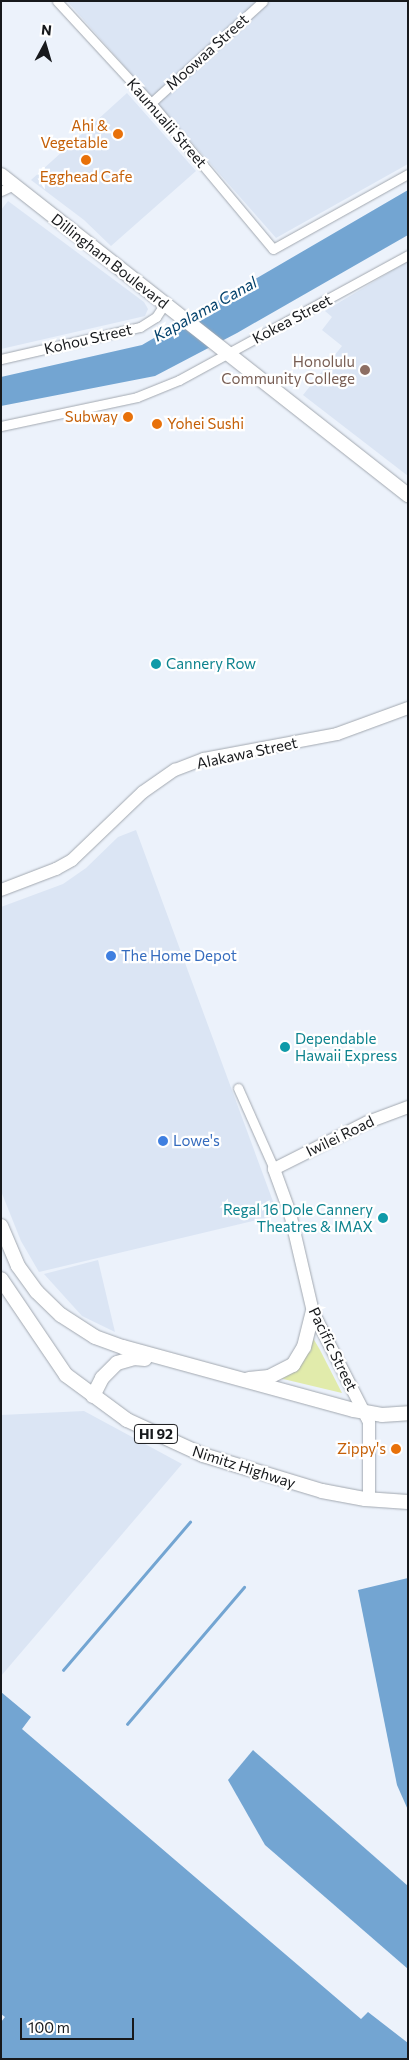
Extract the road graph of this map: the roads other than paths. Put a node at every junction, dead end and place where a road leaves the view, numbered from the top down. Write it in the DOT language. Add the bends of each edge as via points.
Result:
graph roads {
  1 [pos="57,1"];
  2 [pos="263,1"];
  3 [pos="150,103"];
  4 [pos="408,174"];
  5 [pos="1,175"];
  6 [pos="7,188"];
  7 [pos="408,255"];
  8 [pos="165,303"];
  9 [pos="228,353"];
  10 [pos="1,359"];
  11 [pos="1,426"];
  12 [pos="408,495"];
  13 [pos="408,708"];
  14 [pos="1,890"];
  15 [pos="238,1088"];
  16 [pos="408,1107"];
  17 [pos="274,1169"];
  18 [pos="1,1226"];
  19 [pos="1,1279"];
  20 [pos="312,1312"];
  21 [pos="166,1360"];
  22 [pos="239,1380"];
  23 [pos="92,1396"];
  24 [pos="365,1413"];
  25 [pos="408,1413"];
  26 [pos="369,1500"];
  27 [pos="408,1502"];
  1 -- 3 [label="street, Kaumualii Street"];
  2 -- 3 [label="street, Moowaa Street"];
  3 -- 4 [label="street, Kaumualii Street" via="273,249"];
  5 -- 6 [label="main road, Dillingham Boulevard"];
  6 -- 8 [label="main road, Dillingham Boulevard"];
  7 -- 9 [label="street, Kokea Street"];
  8 -- 9 [label="main road, Dillingham Boulevard"];
  8 -- 10 [label="street, Kohou Street" via="156,317 140,327"];
  9 -- 11 [label="street, Kokea Street" via="179,380 136,397"];
  9 -- 12 [label="main road, Dillingham Boulevard"];
  13 -- 14 [label="street, Alakawa Street" via="328,736 204,759 175,770 142,792 72,860"];
  15 -- 17 [label="street, Pacific Street"];
  16 -- 17 [label="street, Iwilei Road" via="368,1122"];
  17 -- 20 [label="street, Pacific Street" via="290,1213"];
  18 -- 21 [label="main road" via="27,1280 61,1315 95,1337"];
  19 -- 23 [label="main road, Nimitz Highway / HI 92" via="59,1367"];
  20 -- 22 [label="main road" via="304,1347 293,1365 269,1377"];
  20 -- 24 [label="street, Pacific Street"];
  21 -- 22 [label="main road"];
  21 -- 23 [label="main road" via="134,1358 117,1363 102,1378"];
  22 -- 24 [label="main road"];
  23 -- 26 [label="main road, Nimitz Highway / HI 92" via="137,1425 203,1455 322,1491"];
  24 -- 25 [label="main road"];
  24 -- 26 [label="street, Pacific Street" via="369,1422"];
  26 -- 27 [label="main road, Nimitz Highway / HI 92"];
}
